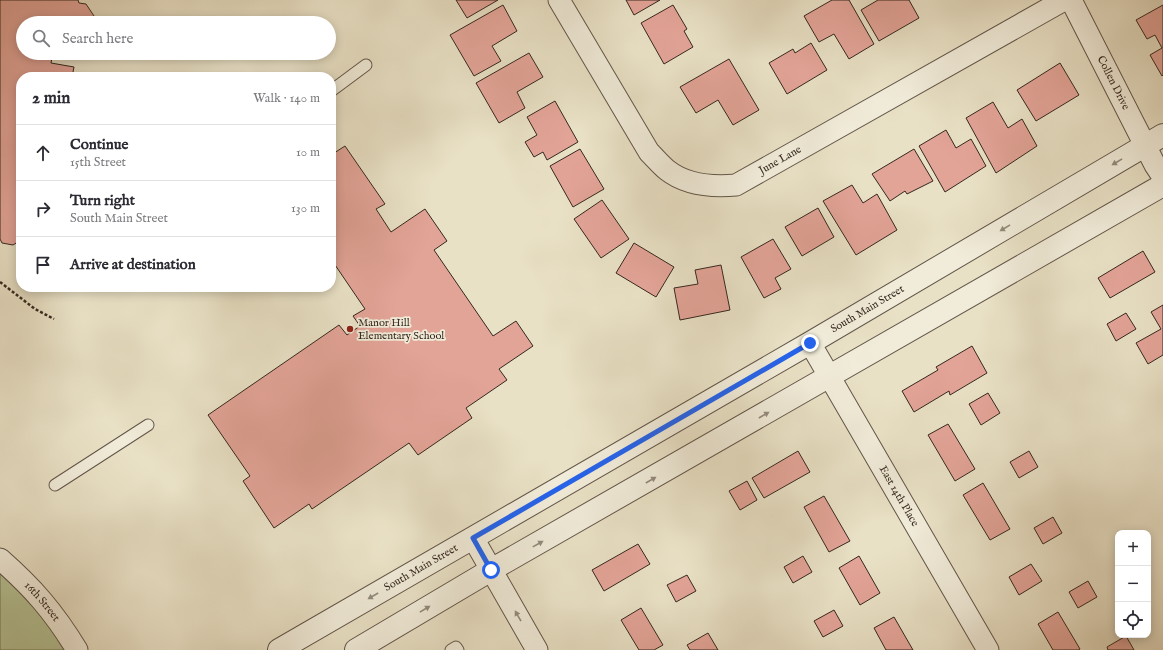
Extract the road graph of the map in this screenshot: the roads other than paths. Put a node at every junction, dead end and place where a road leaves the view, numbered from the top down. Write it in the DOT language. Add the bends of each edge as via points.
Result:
graph roads {
  1 [pos="559,0"];
  2 [pos="1064,0"];
  3 [pos="1071,0"];
  4 [pos="366,65"];
  5 [pos="336,87"];
  6 [pos="1154,140"];
  7 [pos="1160,176"];
  8 [pos="810,343"];
  9 [pos="830,377"];
  10 [pos="148,425"];
  11 [pos="55,485"];
  12 [pos="473,538"];
  13 [pos="0,559"];
  14 [pos="491,570"];
  15 [pos="77,650"];
  16 [pos="279,650"];
  17 [pos="356,650"];
  18 [pos="451,650"];
  19 [pos="458,650"];
  20 [pos="537,650"];
  21 [pos="988,650"];
  1 -- 2 [label="street, June Lane" via="649,152 668,171 694,183 716,187 736,185"];
  3 -- 6 [label="street, Collen Drive"];
  4 -- 5 [label="lane"];
  6 -- 7 [label="street, Collen Drive"];
  6 -- 8 [label="street, South Main Street, one-way"];
  7 -- 9 [label="street"];
  8 -- 9 [label="street, East 14th Place"];
  8 -- 12 [label="street, South Main Street"];
  14 -- 9 [label="street, one-way"];
  9 -- 21 [label="street, East 14th Place"];
  10 -- 11 [label="lane"];
  12 -- 14 [label="street"];
  12 -- 16 [label="street, South Main Street, one-way"];
  13 -- 15 [label="street, 16th Street" via="30,585 61,623"];
  17 -- 14 [label="street, one-way"];
  20 -- 14 [label="street, one-way"];
  18 -- 19 [label="lane" via="456,647"];
}
